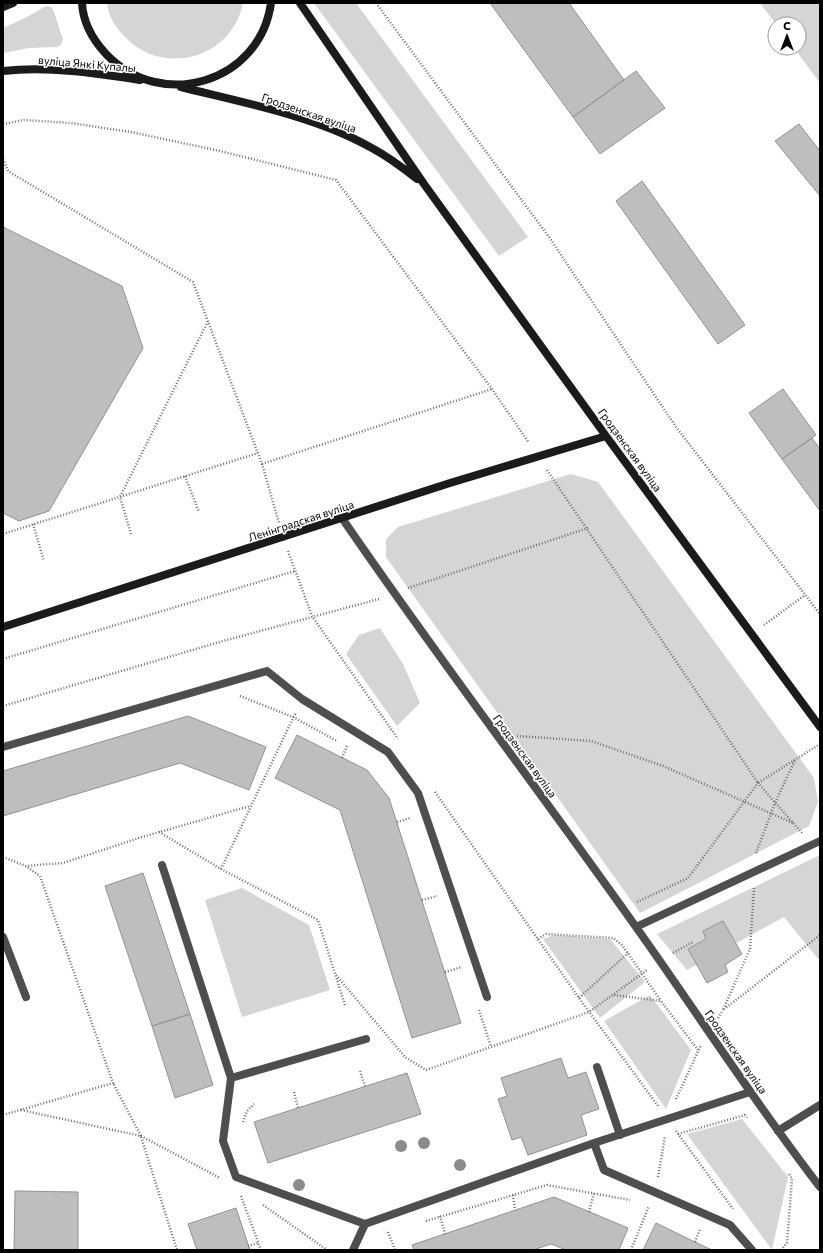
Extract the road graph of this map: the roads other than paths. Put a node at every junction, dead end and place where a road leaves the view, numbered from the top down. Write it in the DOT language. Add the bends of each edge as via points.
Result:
graph roads {
  1 [pos="13,3"];
  2 [pos="82,3"];
  3 [pos="271,3"];
  4 [pos="300,3"];
  5 [pos="3,7"];
  6 [pos="3,71"];
  7 [pos="146,80"];
  8 [pos="176,86"];
  9 [pos="424,184"];
  10 [pos="606,436"];
  11 [pos="342,518"];
  12 [pos="3,627"];
  13 [pos="820,727"];
  14 [pos="3,747"];
  15 [pos="820,841"];
  16 [pos="162,865"];
  17 [pos="636,927"];
  18 [pos="3,937"];
  19 [pos="6,952"];
  20 [pos="26,997"];
  21 [pos="487,997"];
  22 [pos="366,1039"];
  23 [pos="598,1067"];
  24 [pos="231,1078"];
  25 [pos="750,1092"];
  26 [pos="820,1106"];
  27 [pos="778,1131"];
  28 [pos="620,1135"];
  29 [pos="594,1143"];
  30 [pos="820,1187"];
  31 [pos="365,1224"];
  32 [pos="353,1250"];
  33 [pos="752,1250"];
  1 -- 5 [label="main road"];
  2 -- 7 [label="main road" via="82,13 95,42 117,66"];
  3 -- 8 [label="main road" via="263,30 248,53 228,70 203,82"];
  4 -- 9 [label="main road, Гродзенская вуліца"];
  6 -- 7 [label="main road, вуліца Янкі Купалы" via="71,71"];
  7 -- 8 [label="main road, Гродзенская вуліца"];
  8 -- 9 [label="main road, Гродзенская вуліца" via="272,110 340,132 369,146"];
  9 -- 10 [label="main road, Гродзенская вуліца"];
  10 -- 11 [label="main road, Ленінградская вуліца"];
  10 -- 13 [label="main road, Гродзенская вуліца"];
  11 -- 12 [label="main road, Ленінградская вуліца"];
  11 -- 17 [label="street, Гродзенская вуліца" via="393,593"];
  14 -- 21 [label="street" via="267,671 302,698 388,752 418,793"];
  15 -- 17 [label="street"];
  16 -- 24 [label="street"];
  17 -- 25 [label="street, Гродзенская вуліца" via="663,958"];
  18 -- 19 [label="street"];
  19 -- 20 [label="street"];
  22 -- 24 [label="street"];
  23 -- 28 [label="street"];
  24 -- 31 [label="street" via="223,1141 236,1177"];
  25 -- 27 [label="street, Гродзенская вуліца"];
  25 -- 28 [label="street"];
  26 -- 27 [label="street"];
  27 -- 30 [label="street, Гродзенская вуліца"];
  28 -- 29 [label="street"];
  29 -- 31 [label="street"];
  29 -- 33 [label="street" via="604,1170 730,1224"];
  31 -- 32 [label="street"];
}
